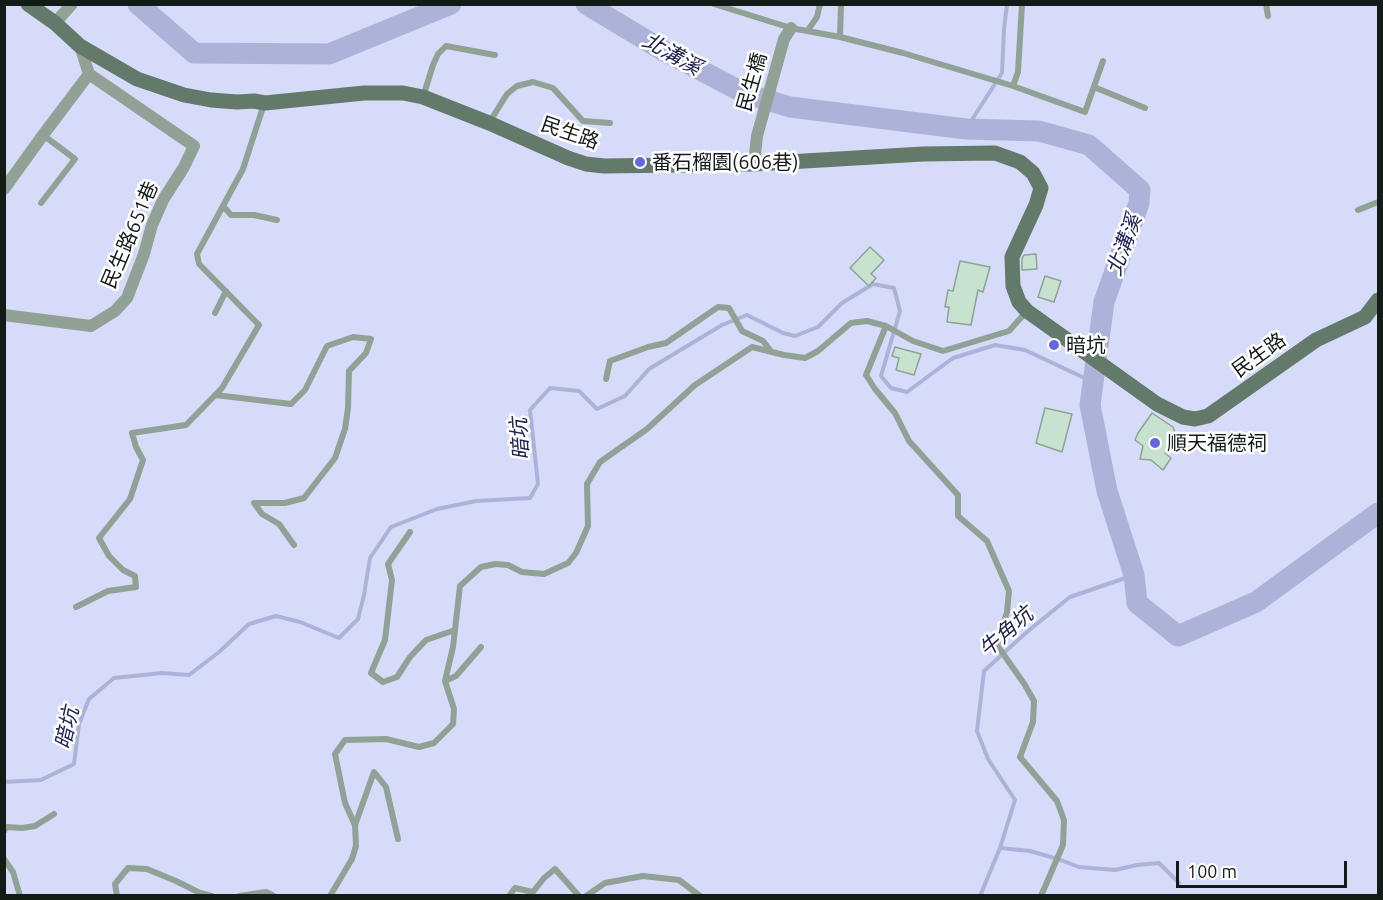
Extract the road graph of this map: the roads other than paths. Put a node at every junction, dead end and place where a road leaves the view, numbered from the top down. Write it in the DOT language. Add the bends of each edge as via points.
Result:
graph roads {
  1 [pos="28,4"];
  2 [pos="72,4"];
  3 [pos="714,4"];
  4 [pos="820,4"];
  5 [pos="841,4"];
  6 [pos="1022,4"];
  7 [pos="1266,4"];
  8 [pos="1268,16"];
  9 [pos="55,23"];
  10 [pos="791,28"];
  11 [pos="808,30"];
  12 [pos="840,37"];
  13 [pos="80,46"];
  14 [pos="495,56"];
  15 [pos="1102,61"];
  16 [pos="88,74"];
  17 [pos="1013,86"];
  18 [pos="1094,87"];
  19 [pos="423,97"];
  20 [pos="265,103"];
  21 [pos="1145,108"];
  22 [pos="489,123"];
  23 [pos="610,123"];
  24 [pos="43,135"];
  25 [pos="754,164"];
  26 [pos="4,189"];
  27 [pos="1378,202"];
  28 [pos="41,203"];
  29 [pos="223,206"];
  30 [pos="1358,210"];
  31 [pos="277,220"];
  32 [pos="226,291"];
  33 [pos="1378,300"];
  34 [pos="1027,311"];
  35 [pos="215,313"];
  36 [pos="4,315"];
  37 [pos="886,326"];
  38 [pos="770,351"];
  39 [pos="606,379"];
  40 [pos="215,395"];
  41 [pos="410,532"];
  42 [pos="294,545"];
  43 [pos="75,607"];
  44 [pos="455,630"];
  45 [pos="481,647"];
  46 [pos="445,681"];
  47 [pos="54,814"];
  48 [pos="355,825"];
  49 [pos="4,831"];
  50 [pos="398,839"];
  51 [pos="4,859"];
  52 [pos="20,896"];
  53 [pos="117,896"];
  54 [pos="212,896"];
  55 [pos="239,896"];
  56 [pos="274,896"];
  57 [pos="330,896"];
  58 [pos="509,896"];
  59 [pos="579,896"];
  60 [pos="585,896"];
  61 [pos="700,896"];
  62 [pos="1041,896"];
  1 -- 9 [label="street, 民生路"];
  2 -- 9 [label="street"];
  3 -- 10 [label="lane"];
  4 -- 11 [label="lane"];
  5 -- 12 [label="lane"];
  6 -- 17 [label="lane" via="1018,72"];
  7 -- 8 [label="lane"];
  9 -- 13 [label="street, 民生路"];
  10 -- 11 [label="lane"];
  10 -- 25 [label="street, 民生橋" via="784,39 757,136"];
  11 -- 12 [label="lane"];
  12 -- 17 [label="lane"];
  13 -- 16 [label="street"];
  13 -- 20 [label="street, 民生路" via="137,79 162,88 211,100"];
  14 -- 19 [label="lane" via="446,46 433,65"];
  15 -- 18 [label="lane"];
  16 -- 24 [label="street"];
  16 -- 36 [label="street, 民生路651巷" via="194,146 155,217 127,298 115,311 91,326"];
  17 -- 18 [label="lane" via="1085,112"];
  18 -- 21 [label="lane"];
  19 -- 20 [label="street, 民生路" via="364,93"];
  19 -- 22 [label="street, 民生路"];
  20 -- 29 [label="lane" via="243,169"];
  22 -- 23 [label="lane" via="507,94 517,86 534,82 553,88 583,121"];
  22 -- 25 [label="street, 民生路" via="586,164"];
  24 -- 26 [label="street"];
  24 -- 28 [label="lane" via="75,159"];
  25 -- 34 [label="street, 民生路" via="923,153 995,153 1020,162 1033,173 1041,188 1012,257 1013,286"];
  27 -- 30 [label="lane"];
  29 -- 31 [label="lane" via="231,215"];
  29 -- 32 [label="lane" via="197,254 199,264"];
  32 -- 35 [label="lane"];
  32 -- 40 [label="lane" via="259,326"];
  33 -- 34 [label="street, 民生路" via="1365,317 1317,340 1208,416 1195,419 1157,404"];
  34 -- 37 [label="lane" via="1009,331 943,351 912,341"];
  37 -- 38 [label="lane" via="867,321 851,323 805,358"];
  37 -- 62 [label="lane" via="866,375 895,412 909,441 958,495 958,516 987,541 1009,591 998,645 1034,701 1033,722 1020,757 1058,801 1064,820 1063,845"];
  38 -- 39 [label="lane" via="763,341 742,331 729,308 718,308 666,343 610,361"];
  38 -- 44 [label="lane" via="752,347 695,385 647,429 600,462 587,484 588,526 568,563 544,574 495,564 481,567 460,585"];
  40 -- 42 [label="lane" via="291,404 305,390 327,346 353,337 371,339 366,353 349,371 345,429 335,458 304,498 285,503 254,503 262,514 279,524"];
  40 -- 43 [label="lane" via="186,425 132,433 142,460 130,499 99,538 109,556 135,576 136,587 108,591"];
  41 -- 44 [label="lane" via="388,564 392,580 385,640 371,673 383,682 397,677 426,640"];
  44 -- 46 [label="lane"];
  45 -- 46 [label="lane" via="456,676"];
  46 -- 48 [label="lane" via="454,709 453,724 434,743 419,747 386,739 345,740 335,754 345,803"];
  47 -- 49 [label="lane" via="34,826 7,827"];
  48 -- 50 [label="lane" via="374,772 386,787"];
  48 -- 57 [label="lane" via="352,859"];
  51 -- 52 [label="lane" via="13,872"];
  53 -- 54 [label="lane" via="115,884 128,868 147,869"];
  55 -- 56 [label="lane" via="266,892"];
  58 -- 59 [label="lane" via="515,888 532,892 555,869"];
  60 -- 61 [label="lane" via="606,883 643,876 678,880"];
}
